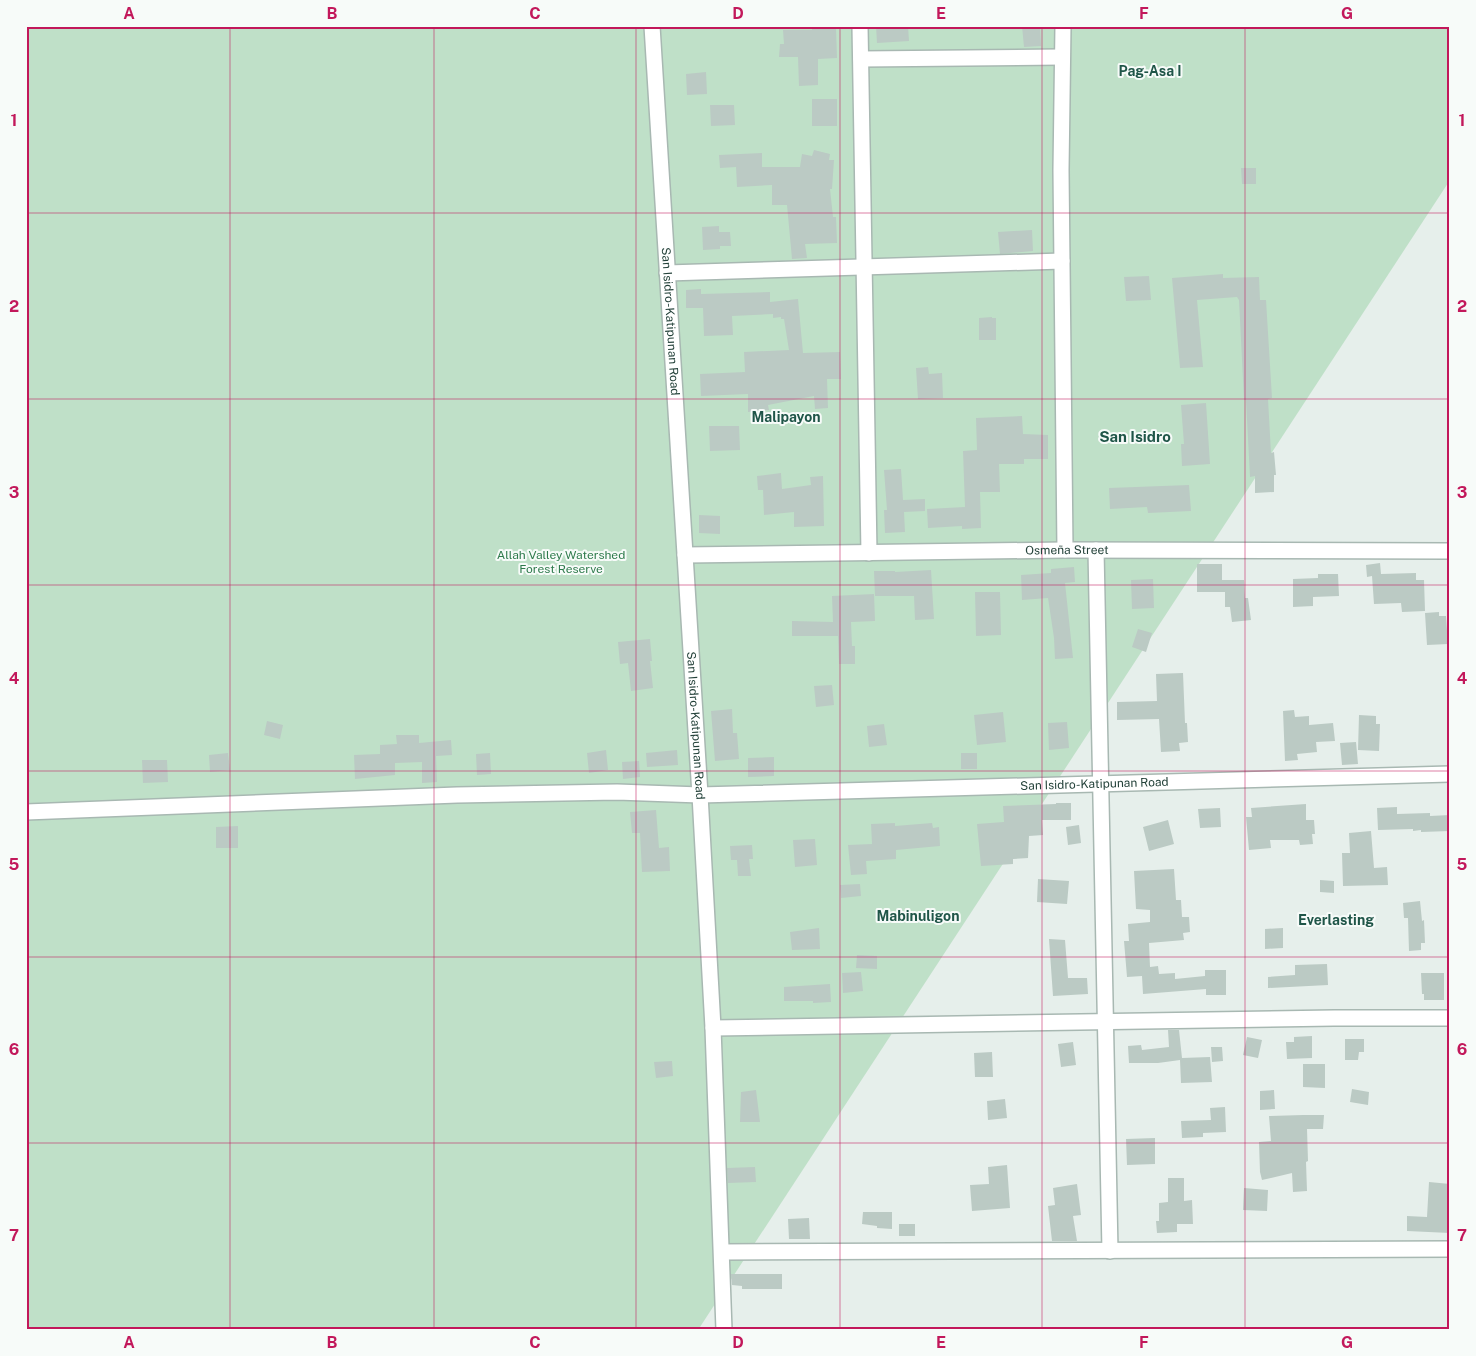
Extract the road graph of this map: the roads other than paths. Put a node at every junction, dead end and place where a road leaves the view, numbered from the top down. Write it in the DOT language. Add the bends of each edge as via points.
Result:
graph roads {
  1 [pos="652,26"];
  2 [pos="860,26"];
  3 [pos="1062,26"];
  4 [pos="1062,58"];
  5 [pos="861,59"];
  6 [pos="1062,261"];
  7 [pos="864,267"];
  8 [pos="667,273"];
  9 [pos="1065,550"];
  10 [pos="1096,550"];
  11 [pos="1450,551"];
  12 [pos="869,553"];
  13 [pos="685,554"];
  14 [pos="1450,774"];
  15 [pos="1101,783"];
  16 [pos="700,795"];
  17 [pos="26,812"];
  18 [pos="1450,1018"];
  19 [pos="1106,1022"];
  20 [pos="713,1028"];
  21 [pos="1450,1249"];
  22 [pos="1110,1251"];
  23 [pos="722,1252"];
  24 [pos="724,1330"];
  1 -- 8 [label="street, San Isidro-Katipunan Road"];
  2 -- 5 [label="street"];
  3 -- 4 [label="street"];
  4 -- 5 [label="street"];
  4 -- 6 [label="street"];
  5 -- 7 [label="street"];
  6 -- 7 [label="street"];
  6 -- 9 [label="street"];
  7 -- 8 [label="street"];
  7 -- 12 [label="street"];
  8 -- 13 [label="street, San Isidro-Katipunan Road"];
  9 -- 10 [label="street, Osmeña Street"];
  9 -- 12 [label="street, Osmeña Street"];
  10 -- 11 [label="street, Osmeña Street"];
  10 -- 15 [label="street"];
  12 -- 13 [label="street, Osmeña Street"];
  13 -- 16 [label="street, San Isidro-Katipunan Road"];
  14 -- 15 [label="street, San Isidro-Katipunan Road"];
  15 -- 16 [label="street, San Isidro-Katipunan Road"];
  15 -- 19 [label="street"];
  16 -- 17 [label="street" via="617,792 456,795"];
  16 -- 20 [label="street"];
  18 -- 19 [label="street"];
  19 -- 20 [label="street"];
  19 -- 22 [label="street"];
  20 -- 23 [label="street"];
  21 -- 22 [label="street"];
  22 -- 23 [label="street"];
  23 -- 24 [label="street"];
}
